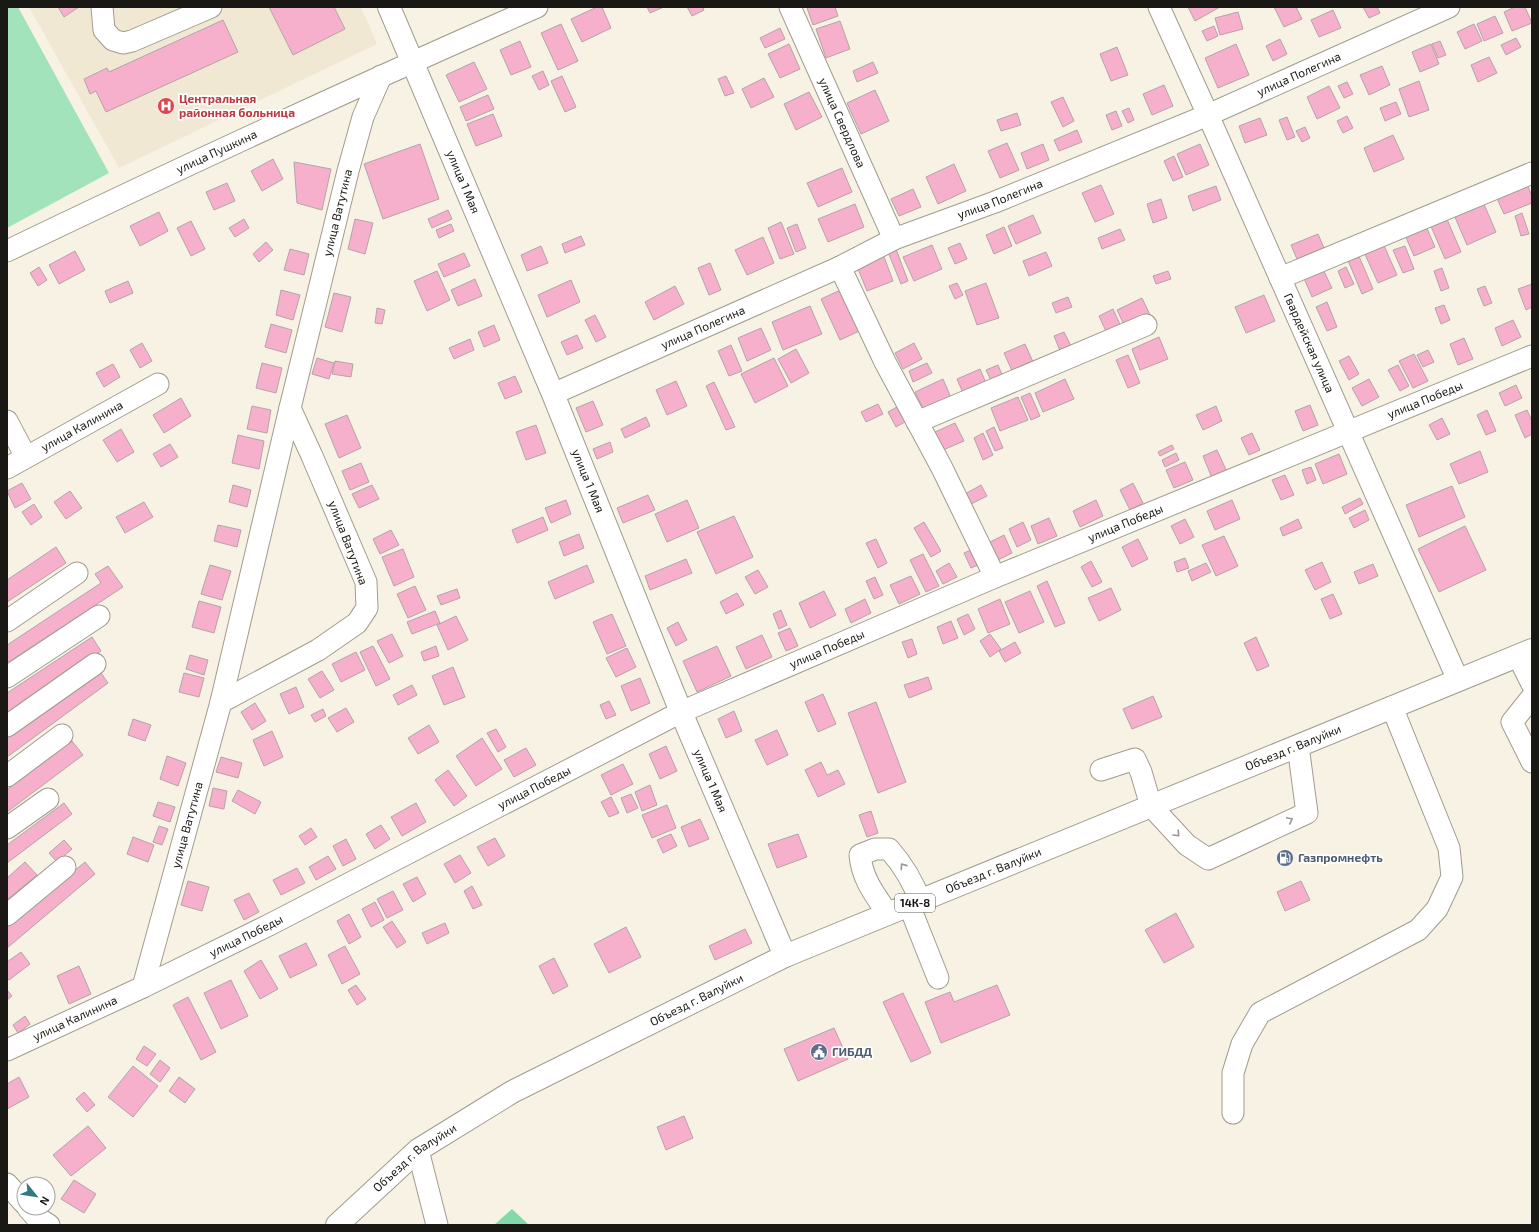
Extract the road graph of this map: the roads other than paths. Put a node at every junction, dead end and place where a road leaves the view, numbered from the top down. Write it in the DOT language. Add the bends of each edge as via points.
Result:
graph roads {
  1 [pos="102,7"];
  2 [pos="211,7"];
  3 [pos="389,7"];
  4 [pos="537,7"];
  5 [pos="790,7"];
  6 [pos="1158,7"];
  7 [pos="1449,7"];
  8 [pos="516,11"];
  9 [pos="412,62"];
  10 [pos="381,76"];
  11 [pos="1208,115"];
  12 [pos="1532,173"];
  13 [pos="894,239"];
  14 [pos="7,251"];
  15 [pos="840,267"];
  16 [pos="1280,278"];
  17 [pos="1146,325"];
  18 [pos="1532,356"];
  19 [pos="158,384"];
  20 [pos="553,394"];
  21 [pos="290,408"];
  22 [pos="7,421"];
  23 [pos="917,422"];
  24 [pos="1348,431"];
  25 [pos="26,458"];
  26 [pos="7,468"];
  27 [pos="77,573"];
  28 [pos="995,577"];
  29 [pos="99,616"];
  30 [pos="7,621"];
  31 [pos="1525,653"];
  32 [pos="95,664"];
  33 [pos="7,677"];
  34 [pos="1458,680"];
  35 [pos="1532,684"];
  36 [pos="1532,697"];
  37 [pos="221,702"];
  38 [pos="1392,707"];
  39 [pos="681,712"];
  40 [pos="7,726"];
  41 [pos="62,735"];
  42 [pos="1298,746"];
  43 [pos="1532,762"];
  44 [pos="1101,770"];
  45 [pos="7,776"];
  46 [pos="48,799"];
  47 [pos="1151,806"];
  48 [pos="7,828"];
  49 [pos="65,867"];
  50 [pos="914,903"];
  51 [pos="888,914"];
  52 [pos="7,915"];
  53 [pos="785,956"];
  54 [pos="938,978"];
  55 [pos="143,987"];
  56 [pos="7,1050"];
  57 [pos="1233,1113"];
  58 [pos="418,1150"];
  59 [pos="7,1184"];
  60 [pos="16,1194"];
  61 [pos="35,1216"];
  62 [pos="48,1225"];
  63 [pos="337,1225"];
  64 [pos="437,1225"];
  1 -- 2 [label="street" via="104,30 113,40 122,43"];
  3 -- 9 [label="main road, улица 1 Мая"];
  4 -- 8 [label="street, улица Пушкина"];
  5 -- 13 [label="street, улица Свердлова"];
  6 -- 11 [label="street, Гвардейская улица"];
  7 -- 11 [label="street, улица Полегина"];
  8 -- 9 [label="street, улица Пушкина"];
  9 -- 10 [label="street, улица Пушкина"];
  9 -- 20 [label="main road, улица 1 Мая"];
  10 -- 14 [label="street, улица Пушкина"];
  10 -- 21 [label="street, улица Ватутина" via="363,117 348,171"];
  11 -- 13 [label="street, улица Полегина" via="995,202"];
  11 -- 16 [label="street, Гвардейская улица"];
  12 -- 16 [label="street"];
  13 -- 15 [label="street, улица Полегина"];
  15 -- 20 [label="street, улица Полегина"];
  15 -- 23 [label="street"];
  16 -- 24 [label="street, Гвардейская улица"];
  17 -- 23 [label="street"];
  18 -- 24 [label="street, улица Победы"];
  19 -- 25 [label="street, улица Калинина"];
  20 -- 39 [label="main road, улица 1 Мая"];
  21 -- 37 [label="street"];
  21 -- 37 [label="street, улица Ватутина" via="366,582 367,608 357,623 318,650"];
  22 -- 25 [label="street"];
  23 -- 28 [label="street"];
  24 -- 28 [label="street, улица Победы"];
  24 -- 34 [label="street, Гвардейская улица"];
  25 -- 26 [label="street, улица Калинина"];
  27 -- 30 [label="street"];
  28 -- 39 [label="street, улица Победы"];
  29 -- 33 [label="street"];
  31 -- 34 [label="main road, Объезд г. Валуйки / 14К-8"];
  31 -- 35 [label="street"];
  32 -- 40 [label="street"];
  34 -- 38 [label="main road, Объезд г. Валуйки / 14К-8"];
  36 -- 43 [label="street" via="1512,722"];
  37 -- 55 [label="street, улица Ватутина"];
  38 -- 42 [label="main road, Объезд г. Валуйки / 14К-8"];
  38 -- 57 [label="street" via="1449,848 1452,877 1437,909 1418,930 1260,1013 1242,1044 1233,1073"];
  39 -- 53 [label="main road, улица 1 Мая"];
  39 -- 55 [label="street, улица Победы" via="269,926"];
  41 -- 45 [label="street"];
  42 -- 47 [label="main road, Объезд г. Валуйки / 14К-8"];
  47 -- 42 [label="street, one-way" via="1187,845 1208,859 1307,812"];
  44 -- 47 [label="street" via="1135,759"];
  46 -- 48 [label="street"];
  47 -- 50 [label="main road, Объезд г. Валуйки / 14К-8"];
  49 -- 52 [label="street"];
  50 -- 51 [label="main road, Объезд г. Валуйки / 14К-8"];
  50 -- 51 [label="street, one-way" via="914,886 904,866 889,849 875,849 860,855 861,867 870,888"];
  50 -- 54 [label="street"];
  51 -- 53 [label="main road, Объезд г. Валуйки / 14К-8"];
  53 -- 58 [label="main road, Объезд г. Валуйки / 14К-8" via="512,1092"];
  55 -- 56 [label="street, улица Калинина"];
  58 -- 63 [label="main road, Объезд г. Валуйки / 14К-8"];
  58 -- 64 [label="street"];
  59 -- 60 [label="street"];
  61 -- 62 [label="street"];
}
